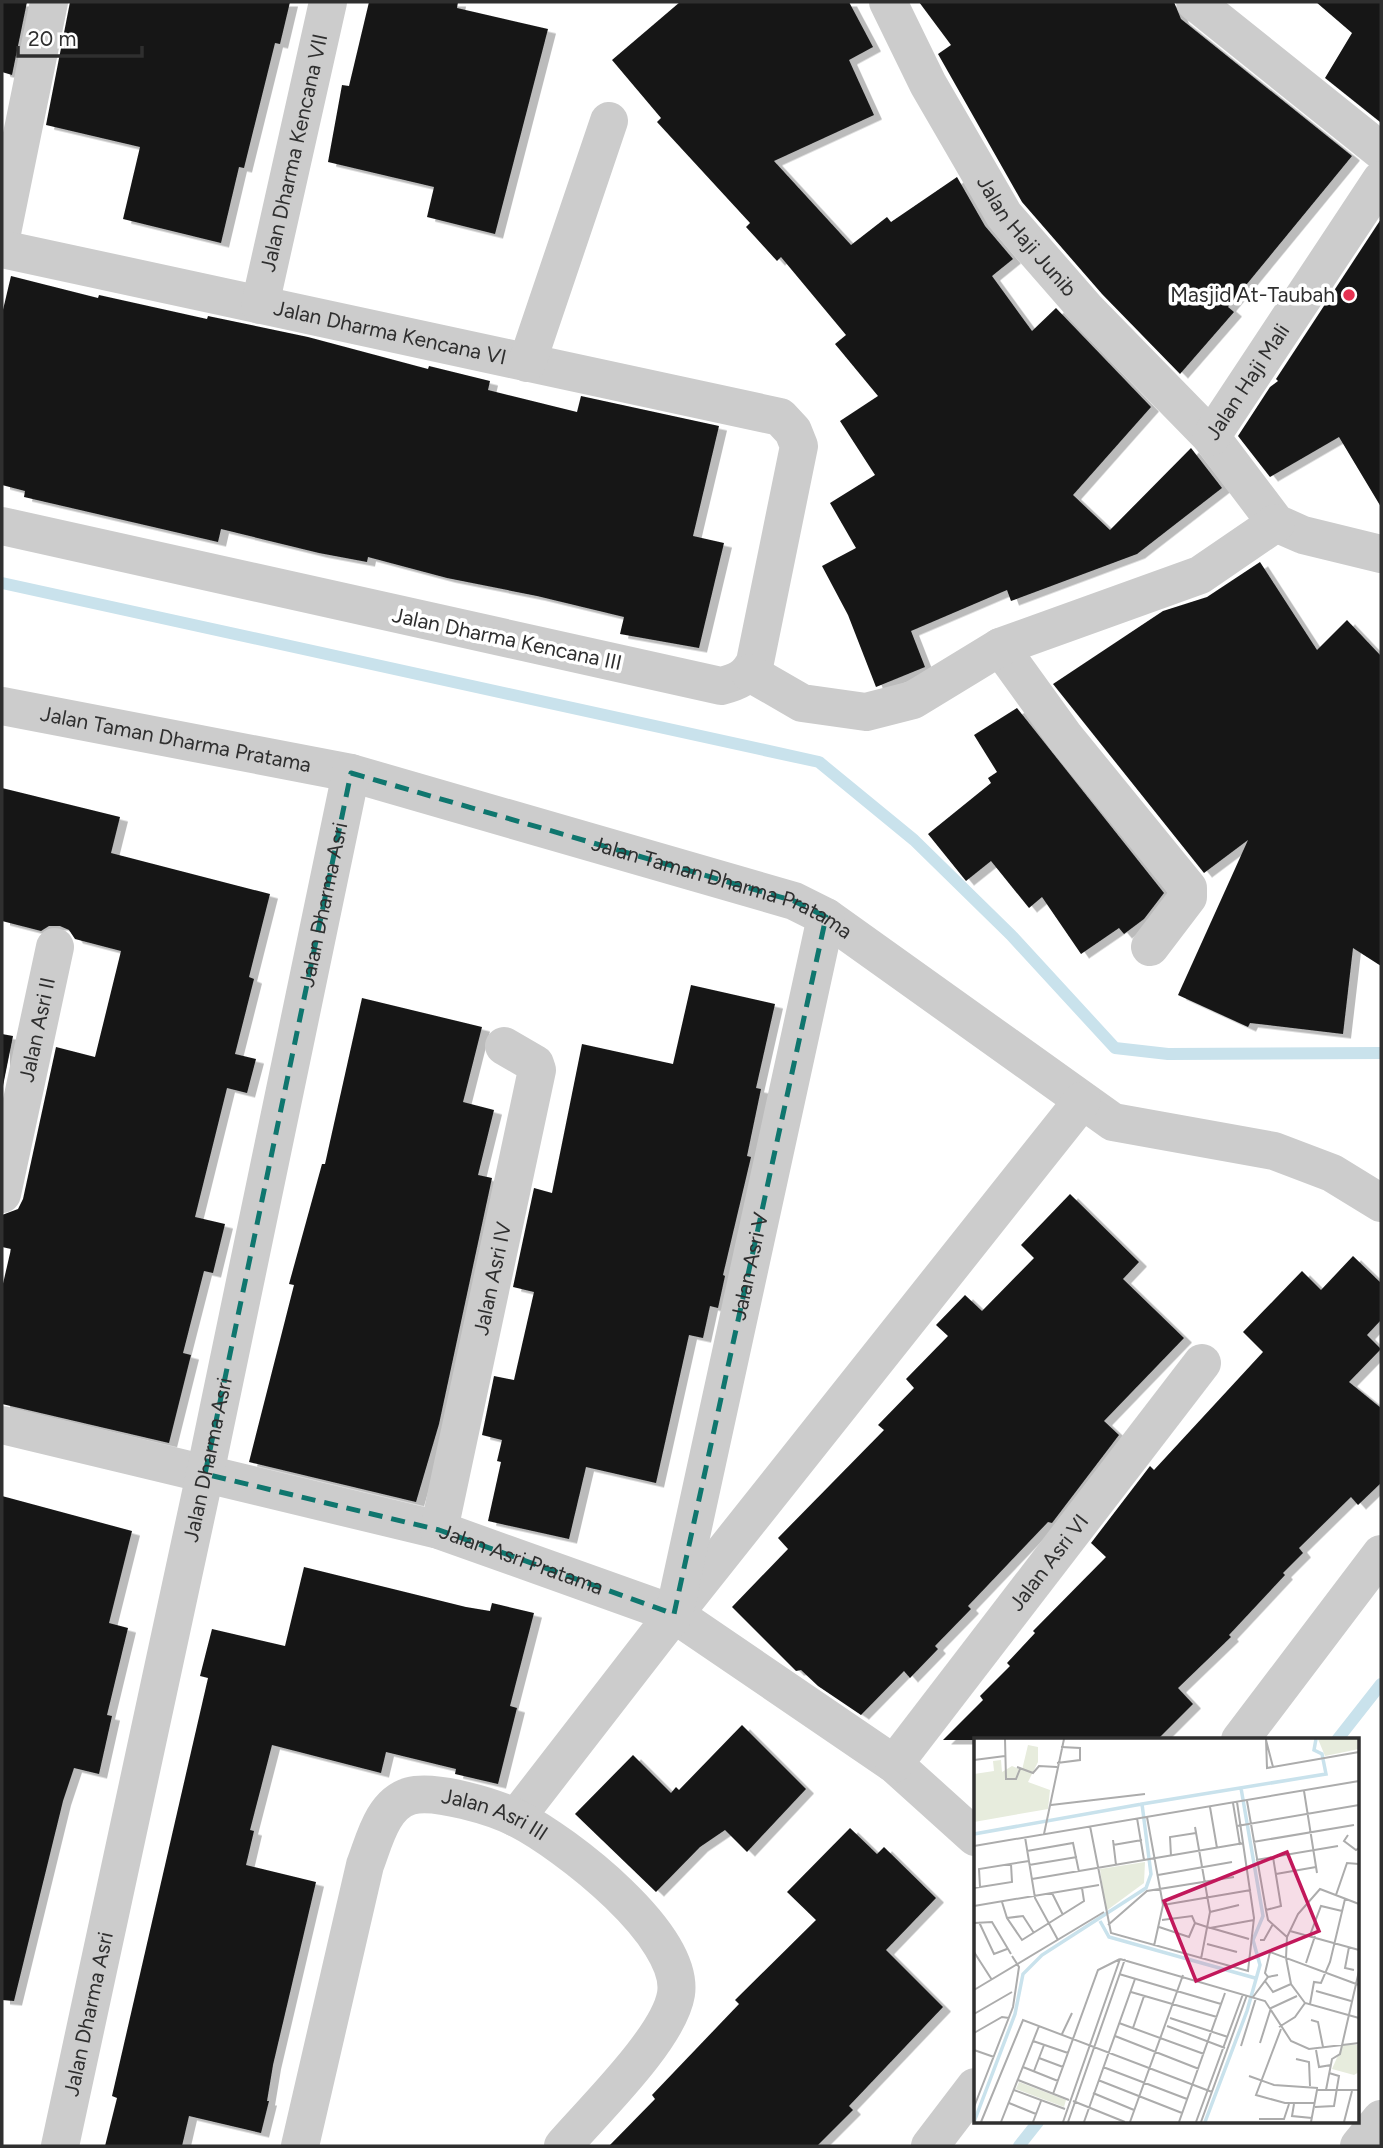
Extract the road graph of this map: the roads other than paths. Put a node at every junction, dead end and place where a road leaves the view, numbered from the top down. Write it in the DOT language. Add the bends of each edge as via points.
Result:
graph roads {
  1 [pos="49,2"];
  2 [pos="328,2"];
  3 [pos="888,2"];
  4 [pos="1195,2"];
  5 [pos="609,121"];
  6 [pos="1381,151"];
  7 [pos="1381,180"];
  8 [pos="2,233"];
  9 [pos="2,249"];
  10 [pos="260,305"];
  11 [pos="527,363"];
  12 [pos="1211,437"];
  13 [pos="1276,523"];
  14 [pos="2,526"];
  15 [pos="1381,554"];
  16 [pos="1000,647"];
  17 [pos="750,673"];
  18 [pos="2,706"];
  19 [pos="351,773"];
  20 [pos="826,917"];
  21 [pos="55,947"];
  22 [pos="1150,947"];
  23 [pos="504,1046"];
  24 [pos="1082,1101"];
  25 [pos="2,1194"];
  26 [pos="1381,1203"];
  27 [pos="1202,1363"];
  28 [pos="2,1425"];
  29 [pos="205,1474"];
  30 [pos="439,1530"];
  31 [pos="1381,1554"];
  32 [pos="674,1614"];
  33 [pos="1242,1738"];
  34 [pos="894,1764"];
  35 [pos="516,1818"];
  36 [pos="974,1836"];
  37 [pos="974,2088"];
  38 [pos="1381,2119"];
  39 [pos="60,2146"];
  40 [pos="300,2146"];
  41 [pos="563,2146"];
  42 [pos="930,2146"];
  43 [pos="1359,2146"];
  1 -- 8 [label="street"];
  2 -- 10 [label="street, Jalan Dharma Kencana VII"];
  3 -- 12 [label="street, Jalan Haji Junib" via="928,84 1004,215 1086,309"];
  4 -- 6 [label="street"];
  5 -- 11 [label="street"];
  7 -- 12 [label="street, Jalan Haji Mali"];
  9 -- 10 [label="street, Jalan Dharma Kencana VI"];
  10 -- 11 [label="street, Jalan Dharma Kencana VI"];
  11 -- 17 [label="street, Jalan Dharma Kencana VI" via="780,417 793,432 799,446 796,468 760,645"];
  12 -- 13 [label="street, Jalan Haji Mali"];
  13 -- 15 [label="street" via="1303,535"];
  13 -- 16 [label="street" via="1200,575"];
  14 -- 17 [label="street, Jalan Dharma Kencana III" via="721,686"];
  16 -- 17 [label="street" via="913,700 866,712 802,703"];
  16 -- 22 [label="street" via="1065,737 1188,888 1188,897"];
  18 -- 19 [label="street, Jalan Taman Dharma Pratama"];
  19 -- 20 [label="street, Jalan Taman Dharma Pratama" via="794,901"];
  19 -- 29 [label="street, Jalan Dharma Asri"];
  20 -- 24 [label="street, Jalan Taman Dharma Pratama"];
  20 -- 32 [label="street, Jalan Asri V"];
  21 -- 25 [label="street, Jalan Asri II"];
  23 -- 30 [label="street, Jalan Asri IV" via="535,1064 537,1070"];
  24 -- 26 [label="street, Jalan Taman Dharma Pratama" via="1114,1122 1274,1151 1332,1173"];
  24 -- 32 [label="street, Jalan Asri V"];
  27 -- 34 [label="street, Jalan Asri VI"];
  28 -- 29 [label="street, Jalan Asri Pratama"];
  29 -- 30 [label="street, Jalan Asri Pratama"];
  29 -- 39 [label="street, Jalan Dharma Asri"];
  30 -- 32 [label="street, Jalan Asri Pratama"];
  31 -- 33 [label="street"];
  32 -- 34 [label="street, Jalan Asri Pratama"];
  32 -- 35 [label="street, Jalan Asri V"];
  34 -- 36 [label="street, Jalan Asri Pratama"];
  35 -- 40 [label="street, Jalan Asri III" via="435,1794 409,1796 381,1824 365,1865"];
  35 -- 41 [label="street, Jalan Asri III" via="579,1858 615,1890 660,1943 674,1968 677,1992 660,2031"];
  37 -- 42 [label="street"];
  38 -- 43 [label="street"];
}
